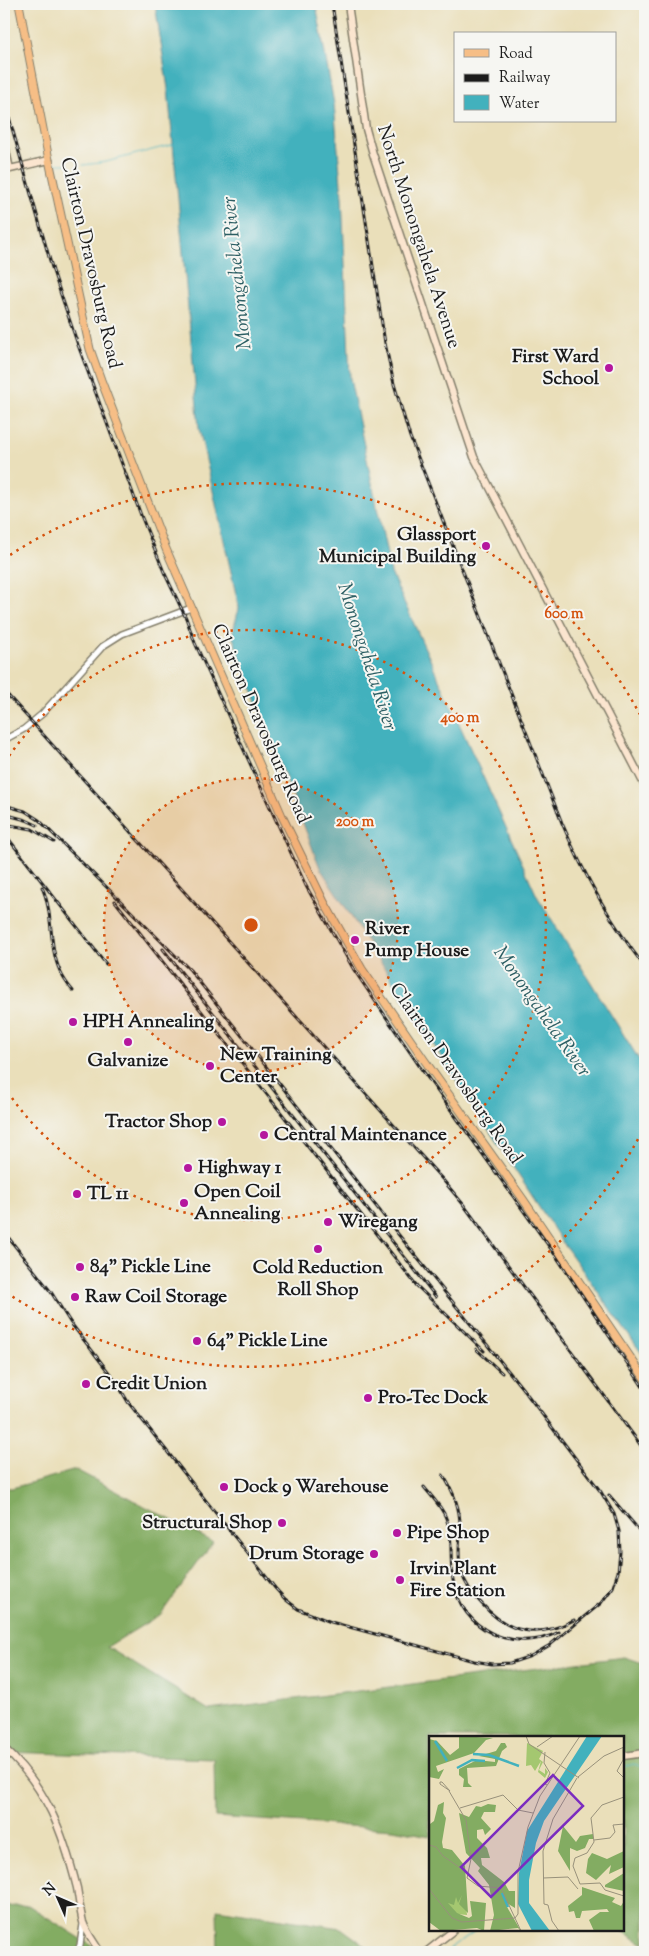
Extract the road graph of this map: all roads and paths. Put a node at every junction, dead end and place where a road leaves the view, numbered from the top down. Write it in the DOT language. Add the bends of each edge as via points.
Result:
graph roads {
  1 [pos="19,4"];
  2 [pos="348,4"];
  3 [pos="4,142"];
  4 [pos="50,160"];
  5 [pos="191,608"];
  6 [pos="4,740"];
  7 [pos="645,786"];
  8 [pos="645,1379"];
  9 [pos="4,1748"];
  10 [pos="645,1753"];
  11 [pos="624,1756"];
  12 [pos="83,1923"];
  13 [pos="453,1931"];
  14 [pos="77,1952"];
  15 [pos="100,1952"];
  16 [pos="426,1952"];
  1 -- 4 [label="main road, Clairton Dravosburg Road"];
  2 -- 7 [label="main road, North Monongahela Avenue" via="366,128 468,439 482,473"];
  3 -- 4 [label="main road" via="10,169"];
  4 -- 5 [label="main road, Clairton Dravosburg Road" via="90,349"];
  5 -- 6 [label="street" via="122,634 103,646 42,714 24,730"];
  5 -- 8 [label="main road, Clairton Dravosburg Road" via="282,816 340,932 388,1008"];
  9 -- 12 [label="main road" via="40,1789 55,1817 69,1858"];
  10 -- 11 [label="main road"];
  12 -- 14 [label="street"];
  12 -- 15 [label="main road"];
  13 -- 16 [label="main road"];
}
